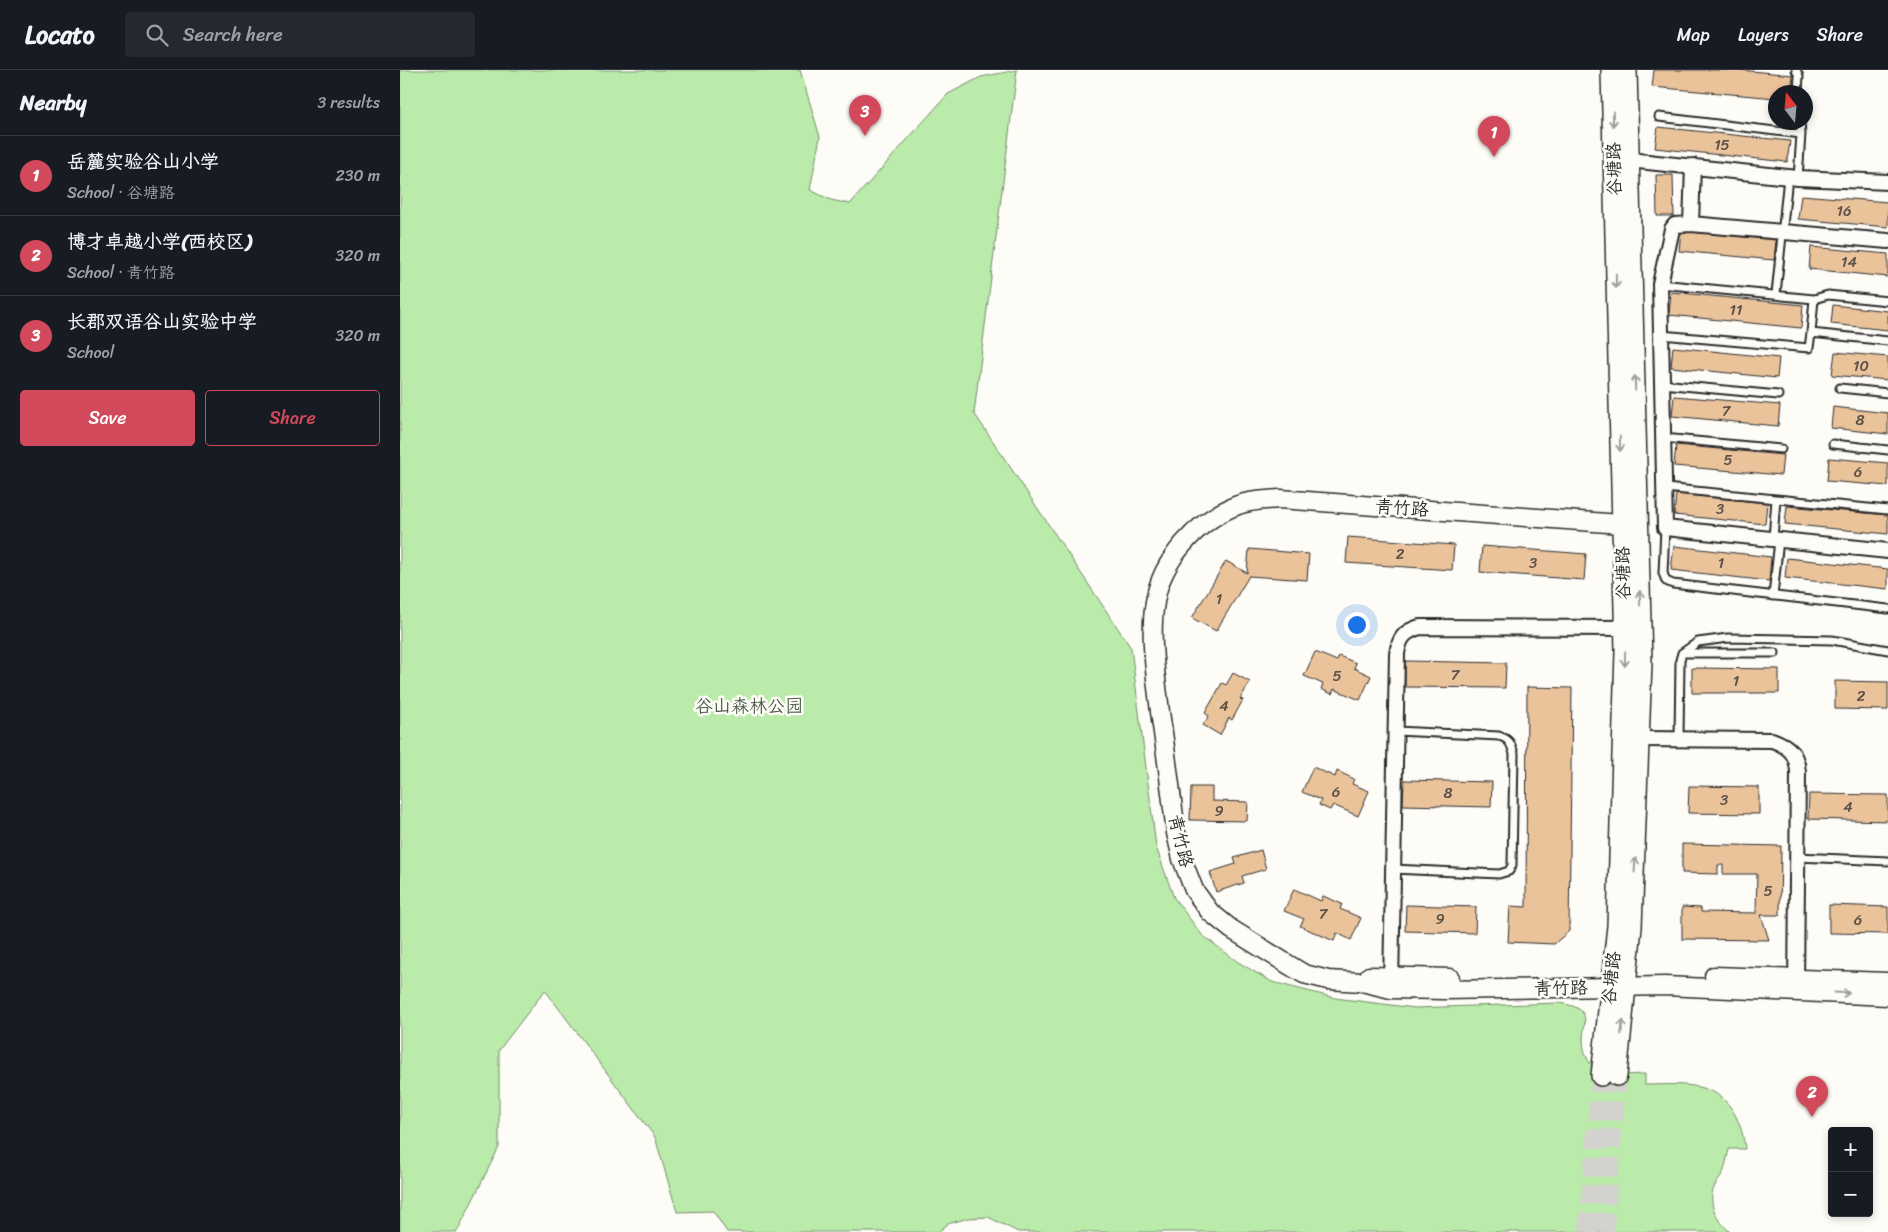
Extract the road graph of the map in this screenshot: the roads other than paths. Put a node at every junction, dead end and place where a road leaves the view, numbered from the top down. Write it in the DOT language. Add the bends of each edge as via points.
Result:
graph roads {
  1 [pos="1611,70"];
  2 [pos="1627,70"];
  3 [pos="1796,70"];
  4 [pos="1798,85"];
  5 [pos="1659,117"];
  6 [pos="1801,130"];
  7 [pos="1801,134"];
  8 [pos="1629,160"];
  9 [pos="1693,166"];
  10 [pos="1793,177"];
  11 [pos="1888,182"];
  12 [pos="1691,224"];
  13 [pos="1782,232"];
  14 [pos="1888,241"];
  15 [pos="1660,284"];
  16 [pos="1776,294"];
  17 [pos="1814,299"];
  18 [pos="1888,301"];
  19 [pos="1811,333"];
  20 [pos="1661,335"];
  21 [pos="1888,341"];
  22 [pos="1662,384"];
  23 [pos="1840,388"];
  24 [pos="1888,393"];
  25 [pos="1778,396"];
  26 [pos="1663,438"];
  27 [pos="1833,444"];
  28 [pos="1781,449"];
  29 [pos="1888,450"];
  30 [pos="1665,488"];
  31 [pos="1776,499"];
  32 [pos="1888,510"];
  33 [pos="1630,527"];
  34 [pos="1665,528"];
  35 [pos="1776,539"];
  36 [pos="1888,551"];
  37 [pos="1774,596"];
  38 [pos="1888,609"];
  39 [pos="1625,628"];
  40 [pos="1888,650"];
  41 [pos="1682,653"];
  42 [pos="1775,653"];
  43 [pos="1396,731"];
  44 [pos="1640,739"];
  45 [pos="1679,739"];
  46 [pos="1797,858"];
  47 [pos="1888,861"];
  48 [pos="1393,869"];
  49 [pos="1619,981"];
  50 [pos="1888,982"];
  51 [pos="1391,983"];
  52 [pos="1796,985"];
  53 [pos="1888,996"];
  54 [pos="1609,1076"];
  1 -- 33 [label="main road, 谷塘路, one-way"];
  2 -- 8 [label="main road, 谷塘路"];
  3 -- 4 [label="lane"];
  5 -- 7 [label="lane"];
  6 -- 7 [label="lane"];
  7 -- 10 [label="lane"];
  8 -- 9 [label="street"];
  33 -- 8 [label="main road, 谷塘路, one-way"];
  9 -- 10 [label="street"];
  9 -- 12 [label="street"];
  10 -- 11 [label="street"];
  10 -- 13 [label="lane"];
  12 -- 13 [label="street"];
  12 -- 15 [label="street" via="1680,223 1672,228"];
  13 -- 14 [label="street"];
  13 -- 16 [label="lane"];
  15 -- 16 [label="lane"];
  15 -- 20 [label="street"];
  16 -- 17 [label="lane"];
  17 -- 18 [label="lane" via="1828,295"];
  17 -- 19 [label="lane"];
  19 -- 20 [label="lane" via="1810,348"];
  19 -- 21 [label="lane"];
  20 -- 22 [label="street"];
  22 -- 25 [label="lane"];
  22 -- 26 [label="street"];
  23 -- 24 [label="lane"];
  26 -- 28 [label="lane"];
  26 -- 30 [label="street"];
  27 -- 29 [label="lane"];
  30 -- 31 [label="lane"];
  30 -- 34 [label="street"];
  31 -- 32 [label="lane"];
  31 -- 35 [label="lane"];
  33 -- 39 [label="main road, 谷塘路"];
  44 -- 33 [label="main road, 谷塘路, one-way" via="1642,663"];
  33 -- 51 [label="street, 青竹路" via="1280,499 1255,501 1238,505 1190,535 1164,572 1155,600 1155,672 1176,833 1194,890 1210,912 1231,929 1304,974 1328,980"];
  34 -- 35 [label="street"];
  34 -- 37 [label="lane" via="1663,573 1666,581"];
  35 -- 36 [label="street"];
  35 -- 37 [label="lane"];
  37 -- 38 [label="lane"];
  39 -- 43 [label="street" via="1412,629 1398,644"];
  39 -- 49 [label="main road, 谷塘路, one-way" via="1617,926"];
  40 -- 41 [label="lane" via="1832,640 1728,638 1698,642"];
  41 -- 42 [label="lane"];
  41 -- 45 [label="lane"];
  43 -- 48 [label="street"];
  43 -- 48 [label="lane" via="1507,738 1514,754 1513,828 1512,866 1508,871 1499,874"];
  44 -- 45 [label="street"];
  49 -- 44 [label="main road, 谷塘路, one-way" via="1632,927"];
  45 -- 46 [label="street" via="1772,740 1791,751 1798,772"];
  46 -- 47 [label="lane"];
  46 -- 52 [label="street"];
  48 -- 51 [label="street"];
  49 -- 51 [label="street, 青竹路" via="1444,978"];
  49 -- 52 [label="street, 青竹路" via="1665,986"];
  49 -- 54 [label="main road, 谷塘路"];
  50 -- 52 [label="street, 青竹路"];
  52 -- 53 [label="street, 青竹路, one-way"];
}
